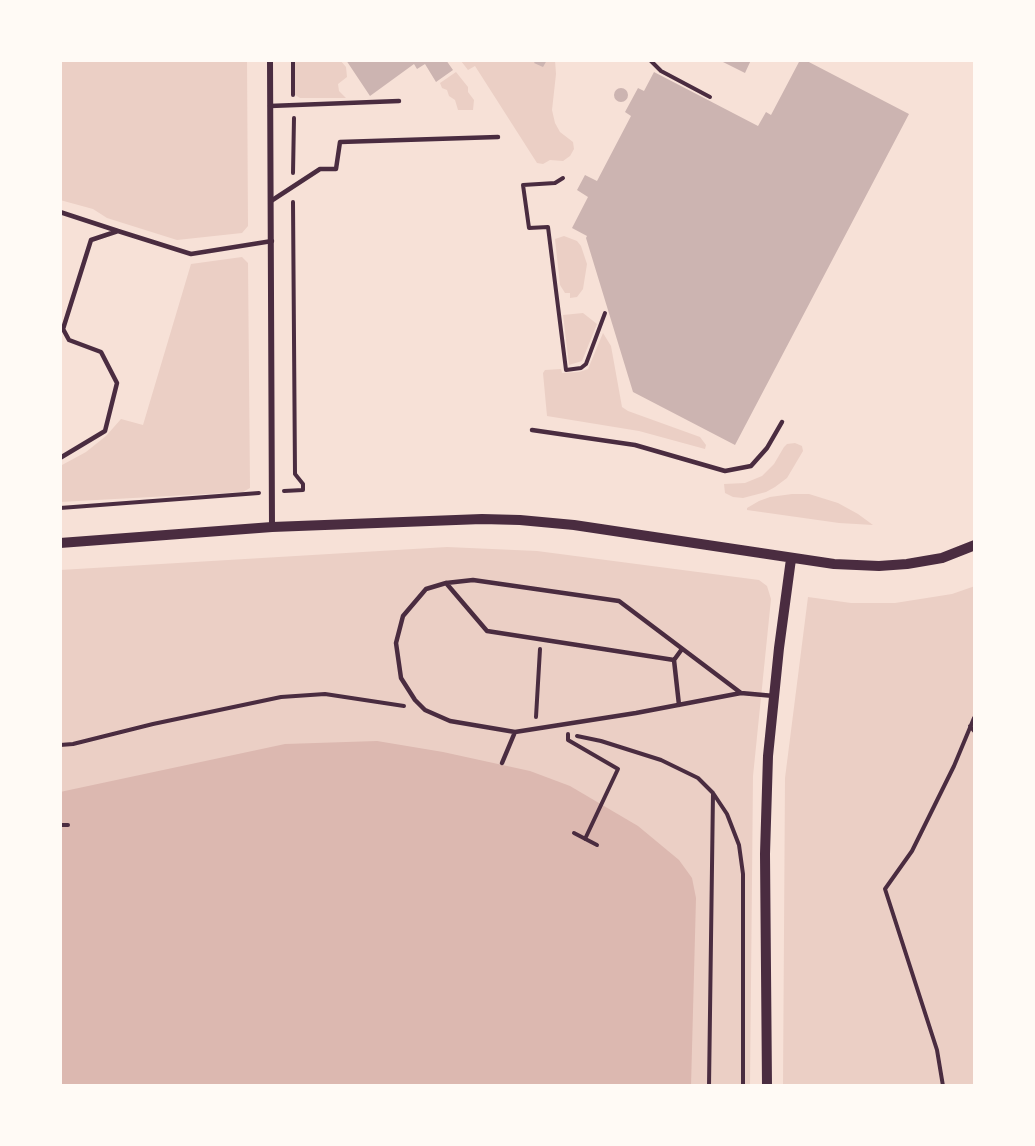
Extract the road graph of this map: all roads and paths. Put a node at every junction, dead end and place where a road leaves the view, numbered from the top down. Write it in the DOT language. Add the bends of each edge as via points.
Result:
graph roads {
  1 [pos="270,60"];
  2 [pos="293,60"];
  3 [pos="650,60"];
  4 [pos="710,97"];
  5 [pos="399,101"];
  6 [pos="294,105"];
  7 [pos="270,106"];
  8 [pos="498,136"];
  9 [pos="562,178"];
  10 [pos="293,186"];
  11 [pos="272,201"];
  12 [pos="60,212"];
  13 [pos="118,231"];
  14 [pos="272,241"];
  15 [pos="605,314"];
  16 [pos="782,422"];
  17 [pos="532,430"];
  18 [pos="60,458"];
  19 [pos="272,492"];
  20 [pos="60,508"];
  21 [pos="272,527"];
  22 [pos="60,543"];
  23 [pos="975,545"];
  24 [pos="791,559"];
  25 [pos="446,583"];
  26 [pos="541,648"];
  27 [pos="682,649"];
  28 [pos="674,660"];
  29 [pos="741,693"];
  30 [pos="774,696"];
  31 [pos="679,705"];
  32 [pos="425,711"];
  33 [pos="974,718"];
  34 [pos="970,726"];
  35 [pos="535,729"];
  36 [pos="572,730"];
  37 [pos="515,732"];
  38 [pos="975,732"];
  39 [pos="568,735"];
  40 [pos="60,745"];
  41 [pos="502,763"];
  42 [pos="713,793"];
  43 [pos="60,825"];
  44 [pos="68,825"];
  45 [pos="574,833"];
  46 [pos="585,839"];
  47 [pos="597,845"];
  48 [pos="709,1086"];
  49 [pos="743,1086"];
  50 [pos="766,1086"];
  51 [pos="943,1086"];
  1 -- 7 [label="street"];
  2 -- 6 [label="path"];
  3 -- 4 [label="path" via="661,71"];
  5 -- 6 [label="lane"];
  6 -- 7 [label="lane"];
  6 -- 10 [label="path"];
  7 -- 11 [label="street"];
  8 -- 10 [label="lane" via="340,141 336,169 320,169"];
  9 -- 15 [label="path" via="555,183 524,185 529,228 548,228 566,370 586,364"];
  10 -- 11 [label="lane"];
  10 -- 19 [label="path" via="295,474 303,490"];
  11 -- 14 [label="street"];
  12 -- 13 [label="lane"];
  13 -- 14 [label="lane" via="191,254"];
  13 -- 18 [label="lane" via="92,240 63,329 69,340 101,352 117,383 105,431"];
  14 -- 19 [label="street"];
  16 -- 17 [label="lane" via="751,466 725,471 634,445"];
  19 -- 20 [label="path"];
  19 -- 21 [label="street"];
  21 -- 22 [label="street"];
  21 -- 24 [label="street" via="427,519 520,520"];
  23 -- 24 [label="street" via="942,558 907,564"];
  24 -- 30 [label="street"];
  25 -- 27 [label="lane" via="473,580 619,601"];
  25 -- 28 [label="lane" via="487,631"];
  25 -- 32 [label="lane" via="426,590 403,616 396,643 401,678"];
  26 -- 35 [label="path"];
  27 -- 28 [label="lane"];
  27 -- 29 [label="lane"];
  28 -- 31 [label="lane"];
  29 -- 30 [label="lane"];
  29 -- 31 [label="lane"];
  30 -- 50 [label="street" via="765,854"];
  31 -- 35 [label="lane"];
  32 -- 37 [label="lane" via="450,722"];
  32 -- 40 [label="path" via="326,694 281,697"];
  33 -- 34 [label="path"];
  34 -- 38 [label="path"];
  34 -- 51 [label="path" via="912,851 885,889 937,1050"];
  35 -- 37 [label="lane"];
  36 -- 39 [label="path"];
  37 -- 41 [label="lane"];
  39 -- 42 [label="path" via="661,760 698,778"];
  39 -- 46 [label="path" via="568,740 618,769"];
  42 -- 48 [label="path"];
  42 -- 49 [label="path" via="727,814 739,845 743,874"];
  43 -- 44 [label="path"];
  45 -- 46 [label="path"];
  46 -- 47 [label="path"];
}
